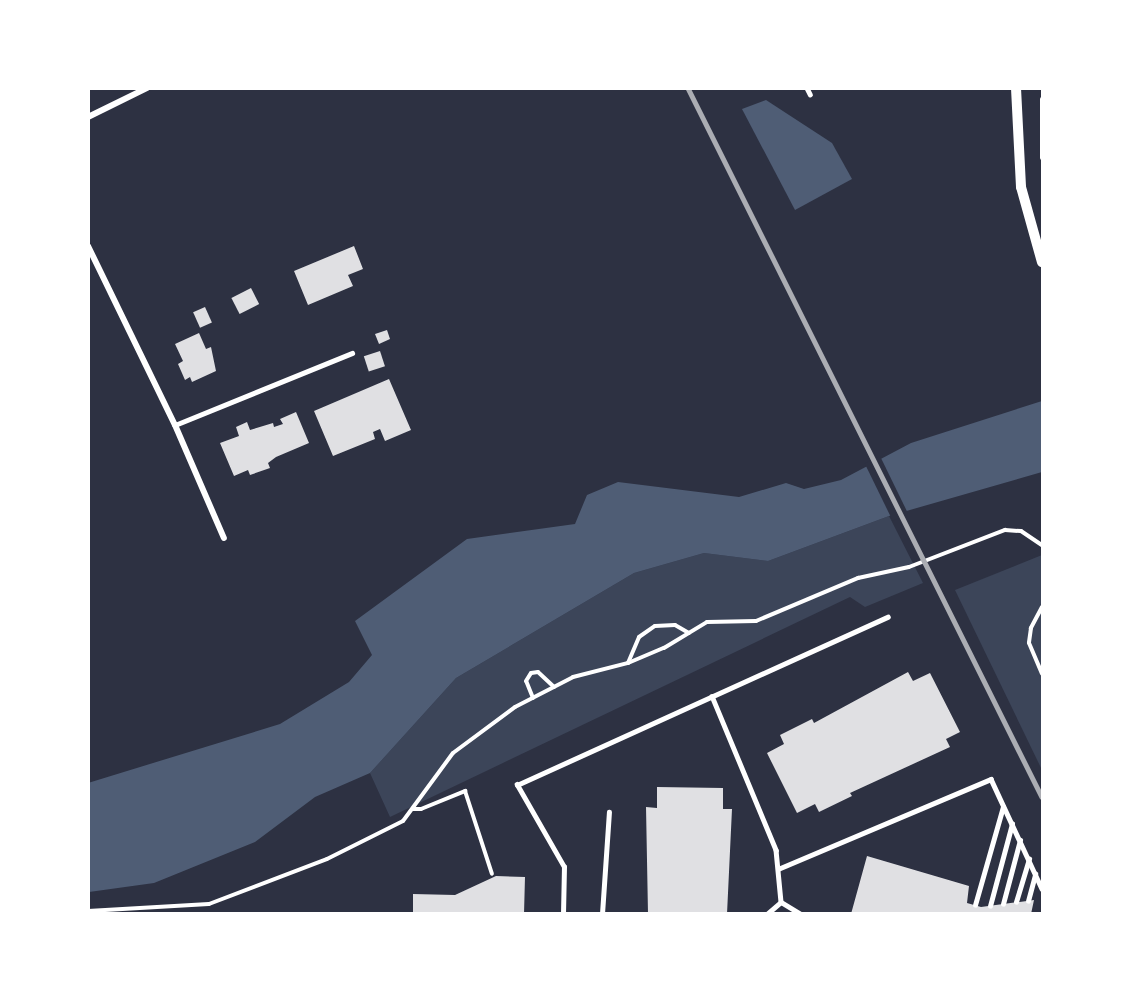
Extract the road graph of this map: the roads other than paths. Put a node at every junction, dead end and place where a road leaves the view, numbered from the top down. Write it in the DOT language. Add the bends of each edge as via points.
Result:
graph roads {
  1 [pos="147,88"];
  2 [pos="1016,88"];
  3 [pos="88,117"];
  4 [pos="88,246"];
  5 [pos="1042,262"];
  6 [pos="352,353"];
  7 [pos="176,425"];
  8 [pos="224,538"];
  9 [pos="888,618"];
  10 [pos="712,696"];
  11 [pos="1003,806"];
  12 [pos="609,812"];
  13 [pos="1012,824"];
  14 [pos="1020,840"];
  15 [pos="1029,859"];
  16 [pos="778,869"];
  17 [pos="1035,874"];
  18 [pos="1042,889"];
  19 [pos="1028,901"];
  20 [pos="781,902"];
  21 [pos="1016,902"];
  22 [pos="1003,904"];
  23 [pos="975,905"];
  24 [pos="990,906"];
  25 [pos="563,914"];
  26 [pos="602,914"];
  27 [pos="767,914"];
  28 [pos="801,914"];
  1 -- 3 [label="street"];
  2 -- 5 [label="street" via="1021,187"];
  4 -- 7 [label="street"];
  6 -- 7 [label="lane"];
  7 -- 8 [label="street"];
  9 -- 10 [label="lane"];
  10 -- 16 [label="lane" via="776,850"];
  10 -- 25 [label="lane" via="517,785 564,867"];
  11 -- 13 [label="lane"];
  11 -- 16 [label="lane" via="990,779"];
  11 -- 23 [label="lane"];
  12 -- 26 [label="lane"];
  13 -- 14 [label="lane"];
  13 -- 24 [label="lane"];
  14 -- 15 [label="lane"];
  14 -- 22 [label="lane"];
  15 -- 17 [label="lane"];
  15 -- 21 [label="lane"];
  16 -- 20 [label="lane"];
  17 -- 18 [label="lane"];
  17 -- 19 [label="lane"];
  20 -- 27 [label="lane"];
  20 -- 28 [label="lane"];
}
